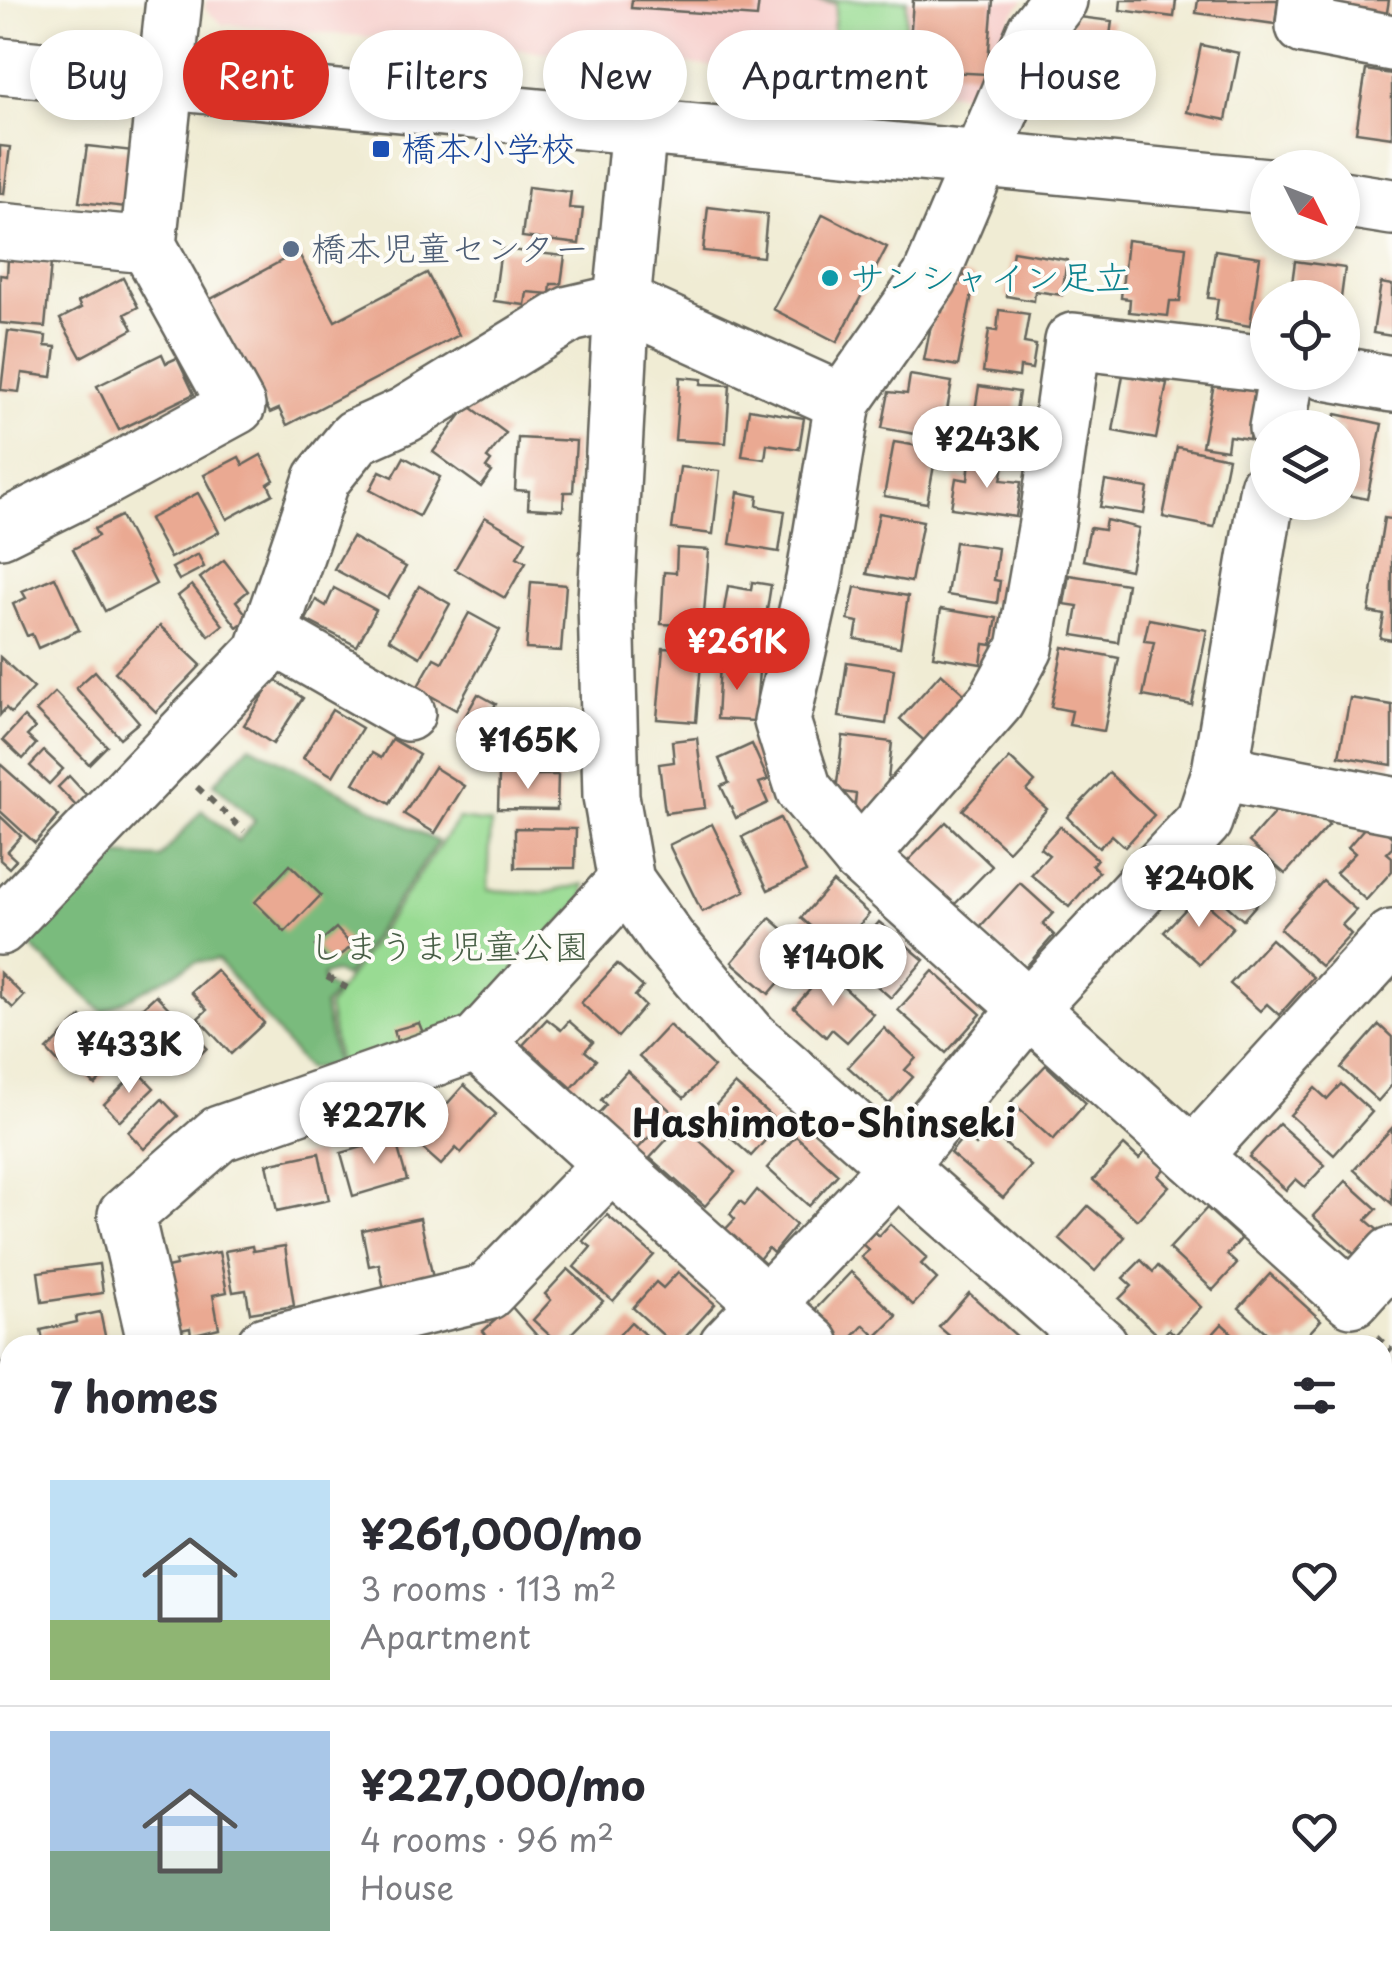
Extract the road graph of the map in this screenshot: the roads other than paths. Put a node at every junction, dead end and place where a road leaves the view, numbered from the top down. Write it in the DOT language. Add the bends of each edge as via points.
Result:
graph roads {
  1 [pos="174,0"];
  2 [pos="1058,0"];
  3 [pos="1307,0"];
  4 [pos="1392,44"];
  5 [pos="0,66"];
  6 [pos="166,82"];
  7 [pos="639,126"];
  8 [pos="984,158"];
  9 [pos="1250,184"];
  10 [pos="1360,202"];
  11 [pos="1392,207"];
  12 [pos="0,230"];
  13 [pos="148,245"];
  14 [pos="622,302"];
  15 [pos="1250,362"];
  16 [pos="1360,378"];
  17 [pos="1392,384"];
  18 [pos="843,402"];
  19 [pos="1262,520"];
  20 [pos="0,530"];
  21 [pos="269,634"];
  22 [pos="407,713"];
  23 [pos="1220,772"];
  24 [pos="1392,804"];
  25 [pos="860,857"];
  26 [pos="626,881"];
  27 [pos="0,927"];
  28 [pos="1392,938"];
  29 [pos="1029,1008"];
  30 [pos="477,1043"];
  31 [pos="1194,1156"];
  32 [pos="611,1164"];
  33 [pos="897,1167"];
  34 [pos="1392,1255"];
  35 [pos="767,1304"];
  36 [pos="154,1335"];
  37 [pos="307,1335"];
  38 [pos="738,1335"];
  39 [pos="801,1335"];
  40 [pos="1089,1335"];
  1 -- 6 [label="street"];
  2 -- 8 [label="street" via="1035,31"];
  3 -- 4 [label="street" via="1304,26"];
  5 -- 6 [label="street"];
  6 -- 7 [label="street"];
  6 -- 13 [label="street"];
  7 -- 8 [label="street"];
  7 -- 14 [label="street"];
  8 -- 9 [label="street"];
  8 -- 18 [label="street" via="930,278"];
  10 -- 11 [label="street"];
  12 -- 13 [label="street"];
  13 -- 20 [label="street" via="237,406"];
  14 -- 18 [label="street"];
  14 -- 21 [label="street" via="570,314 405,415 356,437 322,479"];
  14 -- 26 [label="street" via="606,600 612,796"];
  15 -- 25 [label="street" via="1073,341 1025,648 996,701"];
  16 -- 17 [label="street"];
  18 -- 25 [label="street" via="814,580 782,720 804,790"];
  19 -- 23 [label="street"];
  21 -- 22 [label="street"];
  21 -- 27 [label="street" via="262,652"];
  23 -- 24 [label="street"];
  23 -- 29 [label="street" via="1204,821"];
  25 -- 29 [label="street"];
  26 -- 30 [label="street"];
  26 -- 33 [label="street" via="751,1038"];
  28 -- 31 [label="street"];
  29 -- 31 [label="street"];
  29 -- 33 [label="street"];
  30 -- 32 [label="street"];
  30 -- 36 [label="street" via="218,1134 126,1216"];
  31 -- 34 [label="street" via="1352,1299"];
  32 -- 35 [label="street"];
  32 -- 37 [label="street" via="487,1292"];
  33 -- 35 [label="street"];
  33 -- 40 [label="street"];
  35 -- 38 [label="street"];
  35 -- 39 [label="street"];
}
